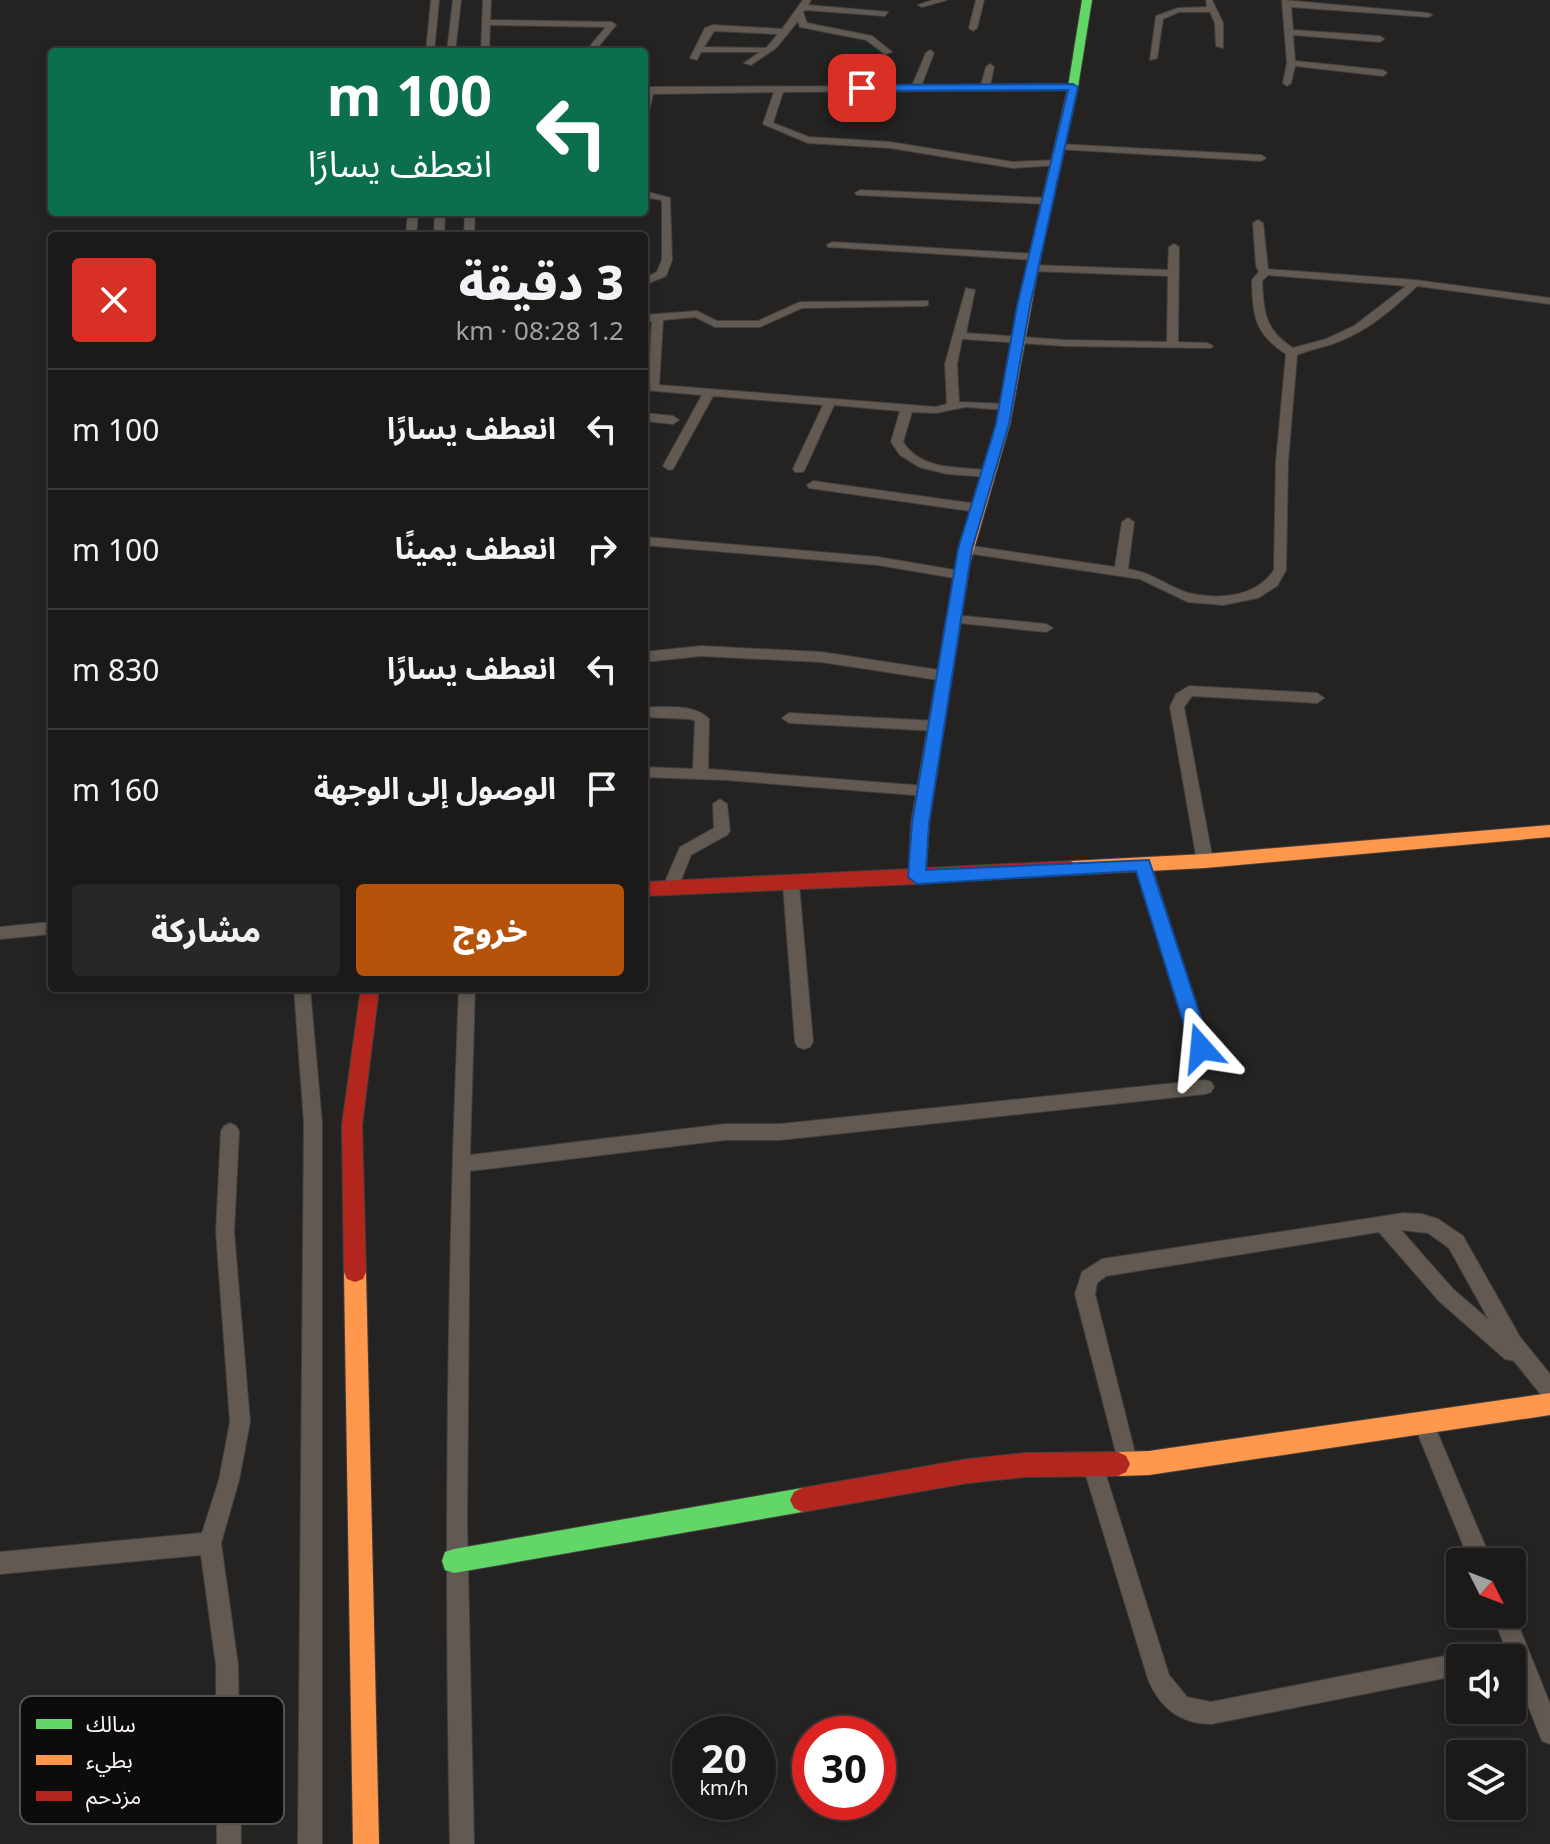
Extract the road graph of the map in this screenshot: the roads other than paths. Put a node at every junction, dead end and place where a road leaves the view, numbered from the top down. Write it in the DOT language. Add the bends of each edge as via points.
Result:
graph roads {
  1 [pos="435,0"];
  2 [pos="457,0"];
  3 [pos="487,0"];
  4 [pos="943,0"];
  5 [pos="980,0"];
  6 [pos="1087,0"];
  7 [pos="1287,2"];
  8 [pos="1211,4"];
  9 [pos="922,5"];
  10 [pos="803,6"];
  11 [pos="885,14"];
  12 [pos="1428,15"];
  13 [pos="487,22"];
  14 [pos="973,28"];
  15 [pos="756,30"];
  16 [pos="784,32"];
  17 [pos="1289,32"];
  18 [pos="1380,39"];
  19 [pos="1220,46"];
  20 [pos="430,48"];
  21 [pos="451,48"];
  22 [pos="485,48"];
  23 [pos="592,48"];
  24 [pos="699,49"];
  25 [pos="744,49"];
  26 [pos="765,50"];
  27 [pos="888,52"];
  28 [pos="930,53"];
  29 [pos="694,58"];
  30 [pos="1153,58"];
  31 [pos="748,63"];
  32 [pos="1291,63"];
  33 [pos="990,67"];
  34 [pos="1383,73"];
  35 [pos="1287,83"];
  36 [pos="985,86"];
  37 [pos="916,87"];
  38 [pos="1073,87"];
  39 [pos="780,89"];
  40 [pos="648,90"];
  41 [pos="1057,155"];
  42 [pos="1261,158"];
  43 [pos="860,193"];
  44 [pos="648,195"];
  45 [pos="1047,201"];
  46 [pos="1258,223"];
  47 [pos="832,245"];
  48 [pos="1174,247"];
  49 [pos="1034,263"];
  50 [pos="1265,272"];
  51 [pos="1175,273"];
  52 [pos="648,280"];
  53 [pos="1415,283"];
  54 [pos="970,290"];
  55 [pos="1550,301"];
  56 [pos="924,303"];
  57 [pos="658,317"];
  58 [pos="648,318"];
  59 [pos="960,336"];
  60 [pos="1017,341"];
  61 [pos="1172,344"];
  62 [pos="1207,346"];
  63 [pos="1292,353"];
  64 [pos="649,387"];
  65 [pos="709,392"];
  66 [pos="830,401"];
  67 [pos="953,406"];
  68 [pos="1006,407"];
  69 [pos="907,408"];
  70 [pos="648,417"];
  71 [pos="673,420"];
  72 [pos="669,466"];
  73 [pos="799,469"];
  74 [pos="985,474"];
  75 [pos="813,485"];
  76 [pos="977,508"];
  77 [pos="1128,522"];
  78 [pos="648,541"];
  79 [pos="965,549"];
  80 [pos="1121,571"];
  81 [pos="960,575"];
  82 [pos="954,619"];
  83 [pos="1046,628"];
  84 [pos="648,657"];
  85 [pos="945,676"];
  86 [pos="1317,698"];
  87 [pos="648,712"];
  88 [pos="789,718"];
  89 [pos="937,726"];
  90 [pos="648,772"];
  91 [pos="700,774"];
  92 [pos="926,791"];
  93 [pos="720,804"];
  94 [pos="1550,831"];
  95 [pos="1205,861"];
  96 [pos="1143,864"];
  97 [pos="917,877"];
  98 [pos="791,884"];
  99 [pos="648,889"];
  100 [pos="670,889"];
  101 [pos="48,928"];
  102 [pos="0,933"];
  103 [pos="302,992"];
  104 [pos="369,992"];
  105 [pos="467,992"];
  106 [pos="804,1042"];
  107 [pos="1201,1048"];
  108 [pos="1205,1087"];
  109 [pos="230,1131"];
  110 [pos="460,1164"];
  111 [pos="1383,1223"];
  112 [pos="1526,1362"];
  113 [pos="1550,1390"];
  114 [pos="1550,1404"];
  115 [pos="1423,1422"];
  116 [pos="1128,1465"];
  117 [pos="1093,1466"];
  118 [pos="210,1543"];
  119 [pos="1475,1548"];
  120 [pos="454,1561"];
  121 [pos="0,1563"];
  122 [pos="1446,1667"];
  123 [pos="1526,1672"];
  124 [pos="227,1696"];
  125 [pos="1550,1733"];
  126 [pos="229,1824"];
  127 [pos="229,1844"];
  128 [pos="310,1844"];
  129 [pos="366,1844"];
  130 [pos="462,1844"];
  1 -- 20 [label="street"];
  2 -- 21 [label="street"];
  3 -- 13 [label="street"];
  4 -- 9 [label="street"];
  5 -- 14 [label="street"];
  6 -- 38 [label="street"];
  7 -- 12 [label="street"];
  7 -- 17 [label="street"];
  8 -- 19 [label="street"];
  8 -- 30 [label="street" via="1159,18"];
  10 -- 11 [label="street"];
  10 -- 16 [label="street"];
  10 -- 27 [label="street" via="803,25 869,38"];
  13 -- 22 [label="street"];
  13 -- 23 [label="street" via="612,25"];
  15 -- 16 [label="street"];
  15 -- 24 [label="street" via="713,28"];
  15 -- 25 [label="street"];
  16 -- 26 [label="street"];
  17 -- 18 [label="street"];
  17 -- 32 [label="street"];
  24 -- 25 [label="street"];
  24 -- 29 [label="street"];
  25 -- 26 [label="street"];
  26 -- 31 [label="street" via="760,59"];
  28 -- 37 [label="street"];
  32 -- 34 [label="street"];
  32 -- 35 [label="street"];
  33 -- 36 [label="street"];
  36 -- 37 [label="street"];
  36 -- 38 [label="street"];
  37 -- 39 [label="street"];
  38 -- 41 [label="street"];
  39 -- 40 [label="street"];
  39 -- 41 [label="street" via="768,124 800,138 890,145 1009,165"];
  41 -- 42 [label="street"];
  41 -- 45 [label="street"];
  43 -- 45 [label="street"];
  44 -- 52 [label="street" via="667,203 667,260 662,274"];
  45 -- 49 [label="street"];
  46 -- 50 [label="street"];
  47 -- 49 [label="street"];
  48 -- 51 [label="street"];
  49 -- 51 [label="street"];
  49 -- 60 [label="street"];
  50 -- 53 [label="street"];
  50 -- 63 [label="street" via="1257,280 1262,329"];
  51 -- 61 [label="street"];
  53 -- 55 [label="street"];
  53 -- 63 [label="street" via="1363,325"];
  54 -- 59 [label="street"];
  56 -- 57 [label="street" via="800,305 760,324 714,324 697,314"];
  57 -- 58 [label="street"];
  57 -- 64 [label="street"];
  59 -- 60 [label="street"];
  59 -- 67 [label="street" via="951,364"];
  60 -- 61 [label="street"];
  60 -- 68 [label="street"];
  61 -- 62 [label="street"];
  63 -- 80 [label="street" via="1278,577 1253,595 1223,601 1188,598 1143,575"];
  64 -- 65 [label="street"];
  65 -- 66 [label="street"];
  65 -- 72 [label="street"];
  66 -- 69 [label="street"];
  66 -- 73 [label="street"];
  67 -- 68 [label="street"];
  67 -- 69 [label="street"];
  68 -- 74 [label="street"];
  69 -- 74 [label="street" via="897,442 905,457 922,465"];
  70 -- 71 [label="street"];
  74 -- 76 [label="street"];
  75 -- 76 [label="street"];
  76 -- 79 [label="street"];
  77 -- 80 [label="street"];
  78 -- 81 [label="street" via="878,561"];
  79 -- 80 [label="street"];
  79 -- 81 [label="street"];
  81 -- 82 [label="street"];
  82 -- 83 [label="street"];
  82 -- 85 [label="street"];
  84 -- 85 [label="street" via="701,651 805,656"];
  85 -- 89 [label="street"];
  86 -- 95 [label="street" via="1189,691 1181,697 1177,707"];
  87 -- 91 [label="street" via="702,719"];
  88 -- 89 [label="street"];
  89 -- 92 [label="street"];
  90 -- 91 [label="street"];
  91 -- 92 [label="street"];
  92 -- 97 [label="street"];
  93 -- 100 [label="street" via="722,831 685,851"];
  94 -- 95 [label="street"];
  95 -- 96 [label="street"];
  96 -- 97 [label="street"];
  96 -- 107 [label="street"];
  97 -- 98 [label="street"];
  98 -- 100 [label="street"];
  98 -- 106 [label="street"];
  99 -- 100 [label="street"];
  101 -- 102 [label="street"];
  103 -- 128 [label="street" via="313,1123"];
  104 -- 129 [label="street" via="352,1125"];
  105 -- 110 [label="street"];
  108 -- 110 [label="street" via="780,1132 725,1132"];
  109 -- 118 [label="street" via="225,1232 240,1422"];
  110 -- 120 [label="street"];
  111 -- 112 [label="street" via="1446,1295"];
  111 -- 112 [label="street" via="1424,1222 1449,1235"];
  111 -- 116 [label="street" via="1102,1268 1093,1274 1085,1294"];
  112 -- 113 [label="street"];
  114 -- 115 [label="street"];
  115 -- 116 [label="street"];
  115 -- 119 [label="street"];
  116 -- 117 [label="street"];
  117 -- 120 [label="street" via="1039,1464 968,1471"];
  117 -- 122 [label="street" via="1159,1679 1184,1709 1211,1713"];
  118 -- 121 [label="street"];
  118 -- 124 [label="street"];
  120 -- 130 [label="street"];
  123 -- 125 [label="street"];
  126 -- 127 [label="street"];
}
